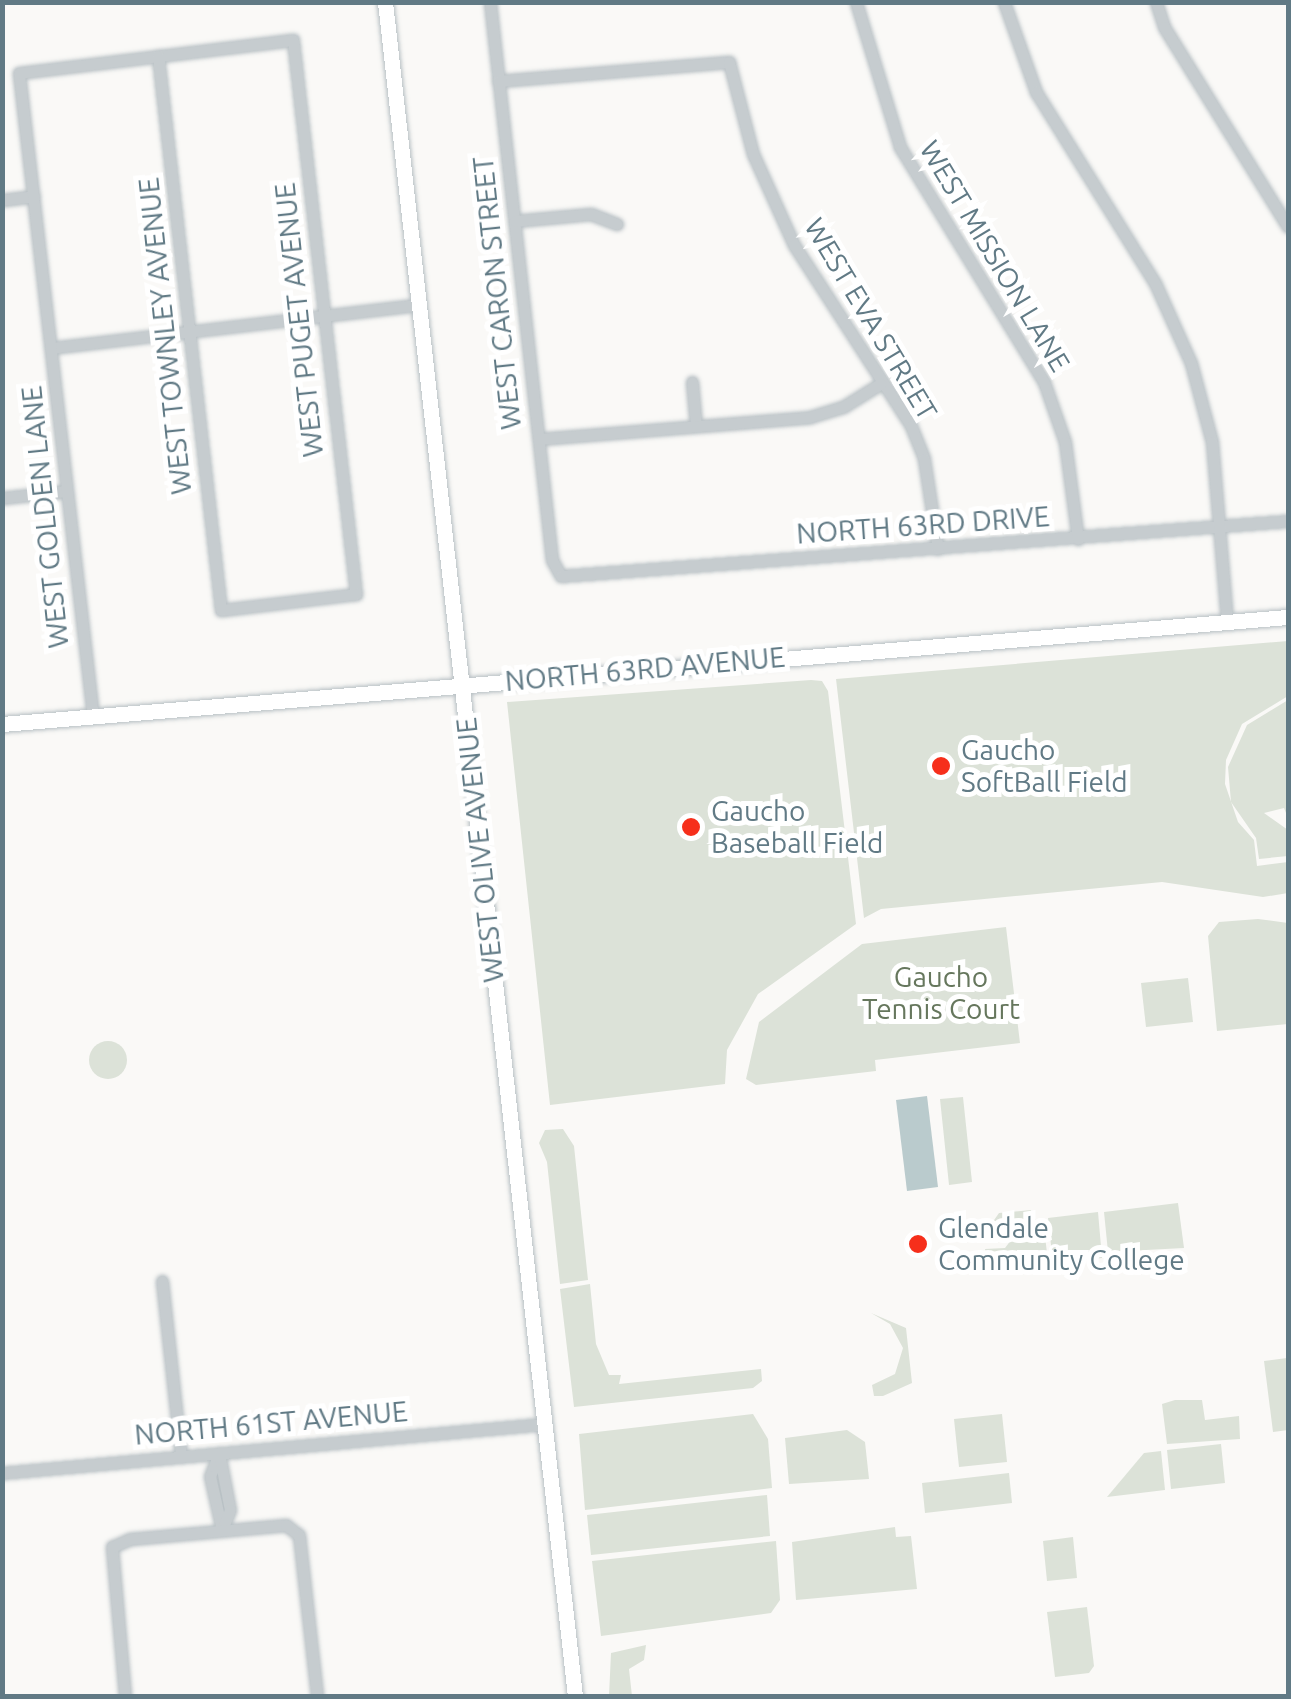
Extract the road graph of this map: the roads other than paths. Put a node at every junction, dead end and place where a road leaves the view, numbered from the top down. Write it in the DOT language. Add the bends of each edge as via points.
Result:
graph roads {
  1 [pos="384,2"];
  2 [pos="490,2"];
  3 [pos="856,2"];
  4 [pos="1004,2"];
  5 [pos="1156,2"];
  6 [pos="158,56"];
  7 [pos="498,81"];
  8 [pos="34,196"];
  9 [pos="2,200"];
  10 [pos="514,221"];
  11 [pos="616,224"];
  12 [pos="1288,227"];
  13 [pos="419,306"];
  14 [pos="324,316"];
  15 [pos="189,332"];
  16 [pos="51,348"];
  17 [pos="692,382"];
  18 [pos="880,384"];
  19 [pos="696,426"];
  20 [pos="539,439"];
  21 [pos="67,491"];
  22 [pos="2,498"];
  23 [pos="1288,521"];
  24 [pos="1221,526"];
  25 [pos="1078,538"];
  26 [pos="938,550"];
  27 [pos="561,576"];
  28 [pos="221,610"];
  29 [pos="1288,616"];
  30 [pos="1227,621"];
  31 [pos="461,684"];
  32 [pos="92,716"];
  33 [pos="2,724"];
  34 [pos="162,1280"];
  35 [pos="544,1424"];
  36 [pos="218,1453"];
  37 [pos="181,1456"];
  38 [pos="2,1473"];
  39 [pos="222,1530"];
  40 [pos="125,1696"];
  41 [pos="317,1696"];
  42 [pos="576,1696"];
  1 -- 13 [label="main road, WEST OLIVE AVENUE"];
  2 -- 7 [label="street, WEST CARON STREET"];
  3 -- 25 [label="street, WEST MISSION LANE" via="900,147 1044,382 1065,442"];
  4 -- 24 [label="street" via="1043,106 1180,332 1202,395"];
  5 -- 12 [label="street" via="1164,27"];
  6 -- 8 [label="street, WEST GOLDEN LANE" via="20,73"];
  6 -- 14 [label="street, WEST PUGET AVENUE" via="293,40"];
  6 -- 15 [label="street, WEST TOWNLEY AVENUE"];
  7 -- 10 [label="street, WEST CARON STREET"];
  7 -- 18 [label="street, WEST EVA STREET" via="729,62 740,116 774,204 809,274"];
  8 -- 9 [label="street"];
  8 -- 16 [label="street, WEST GOLDEN LANE"];
  10 -- 11 [label="street" via="591,214"];
  10 -- 20 [label="street, WEST CARON STREET"];
  13 -- 14 [label="street"];
  13 -- 31 [label="main road, WEST OLIVE AVENUE"];
  14 -- 15 [label="street"];
  14 -- 28 [label="street, WEST PUGET AVENUE" via="356,594"];
  15 -- 16 [label="street"];
  15 -- 28 [label="street, WEST TOWNLEY AVENUE"];
  16 -- 21 [label="street, WEST GOLDEN LANE"];
  17 -- 19 [label="street"];
  18 -- 19 [label="street" via="843,407 810,417"];
  18 -- 26 [label="street, WEST EVA STREET" via="924,459"];
  19 -- 20 [label="street"];
  20 -- 27 [label="street, WEST CARON STREET" via="552,560"];
  21 -- 22 [label="street"];
  21 -- 32 [label="street, WEST GOLDEN LANE"];
  23 -- 24 [label="street, NORTH 63RD DRIVE"];
  24 -- 25 [label="street, NORTH 63RD DRIVE"];
  24 -- 30 [label="street"];
  25 -- 26 [label="street, NORTH 63RD DRIVE"];
  26 -- 27 [label="street, NORTH 63RD DRIVE"];
  29 -- 30 [label="main road, NORTH 63RD AVENUE"];
  30 -- 31 [label="main road, NORTH 63RD AVENUE"];
  31 -- 32 [label="main road, NORTH 63RD AVENUE"];
  31 -- 35 [label="main road, WEST OLIVE AVENUE"];
  32 -- 33 [label="main road, NORTH 63RD AVENUE"];
  34 -- 37 [label="street"];
  35 -- 36 [label="street, NORTH 61ST AVENUE"];
  35 -- 42 [label="main road, WEST OLIVE AVENUE"];
  36 -- 37 [label="street, NORTH 61ST AVENUE"];
  36 -- 39 [label="street" via="230,1510"];
  37 -- 38 [label="street, NORTH 61ST AVENUE"];
  39 -- 40 [label="street" via="130,1539 112,1548"];
  39 -- 41 [label="street" via="296,1529"];
}
